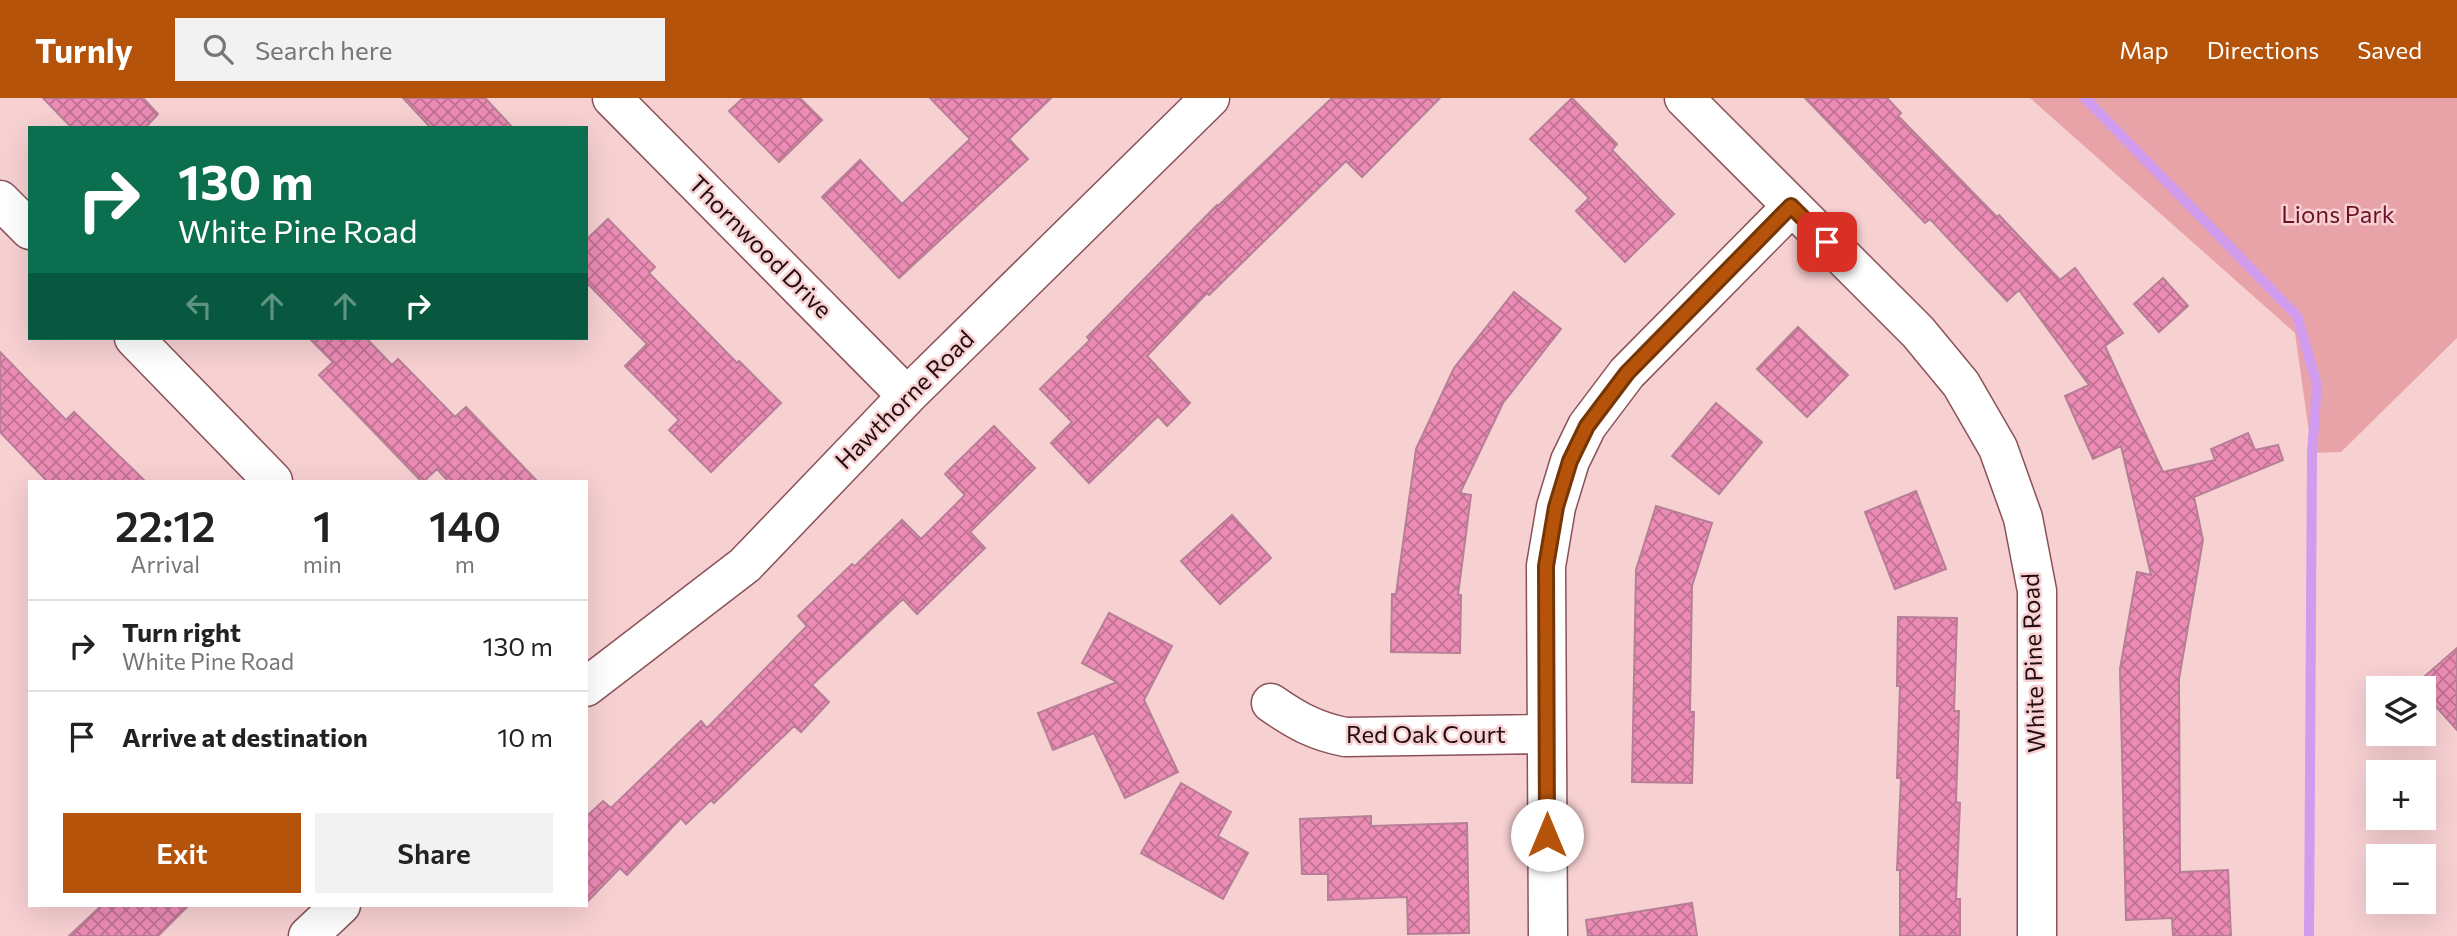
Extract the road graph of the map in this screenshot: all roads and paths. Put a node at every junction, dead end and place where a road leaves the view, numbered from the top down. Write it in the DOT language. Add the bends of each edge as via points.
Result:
graph roads {
  1 [pos="612,98"];
  2 [pos="1210,98"];
  3 [pos="1684,98"];
  4 [pos="0,200"];
  5 [pos="1791,206"];
  6 [pos="28,228"];
  7 [pos="136,340"];
  8 [pos="908,396"];
  9 [pos="272,480"];
  10 [pos="588,685"];
  11 [pos="1271,703"];
  12 [pos="1547,734"];
  13 [pos="339,907"];
  14 [pos="308,936"];
  15 [pos="1548,936"];
  16 [pos="2037,936"];
  1 -- 8 [label="street, Thornwood Drive"];
  2 -- 8 [label="street, Hawthorne Road"];
  3 -- 5 [label="street, White Pine Road"];
  4 -- 6 [label="street"];
  5 -- 12 [label="street" via="1627,373 1587,426 1570,461 1546,566"];
  5 -- 16 [label="street, White Pine Road" via="1918,332 1961,384 1998,448 2024,518 2037,591"];
  7 -- 9 [label="street"];
  8 -- 10 [label="street, Hawthorne Road" via="745,565"];
  11 -- 12 [label="street, Red Oak Court" via="1318,731 1345,737"];
  12 -- 15 [label="street"];
  13 -- 14 [label="street"];
}
